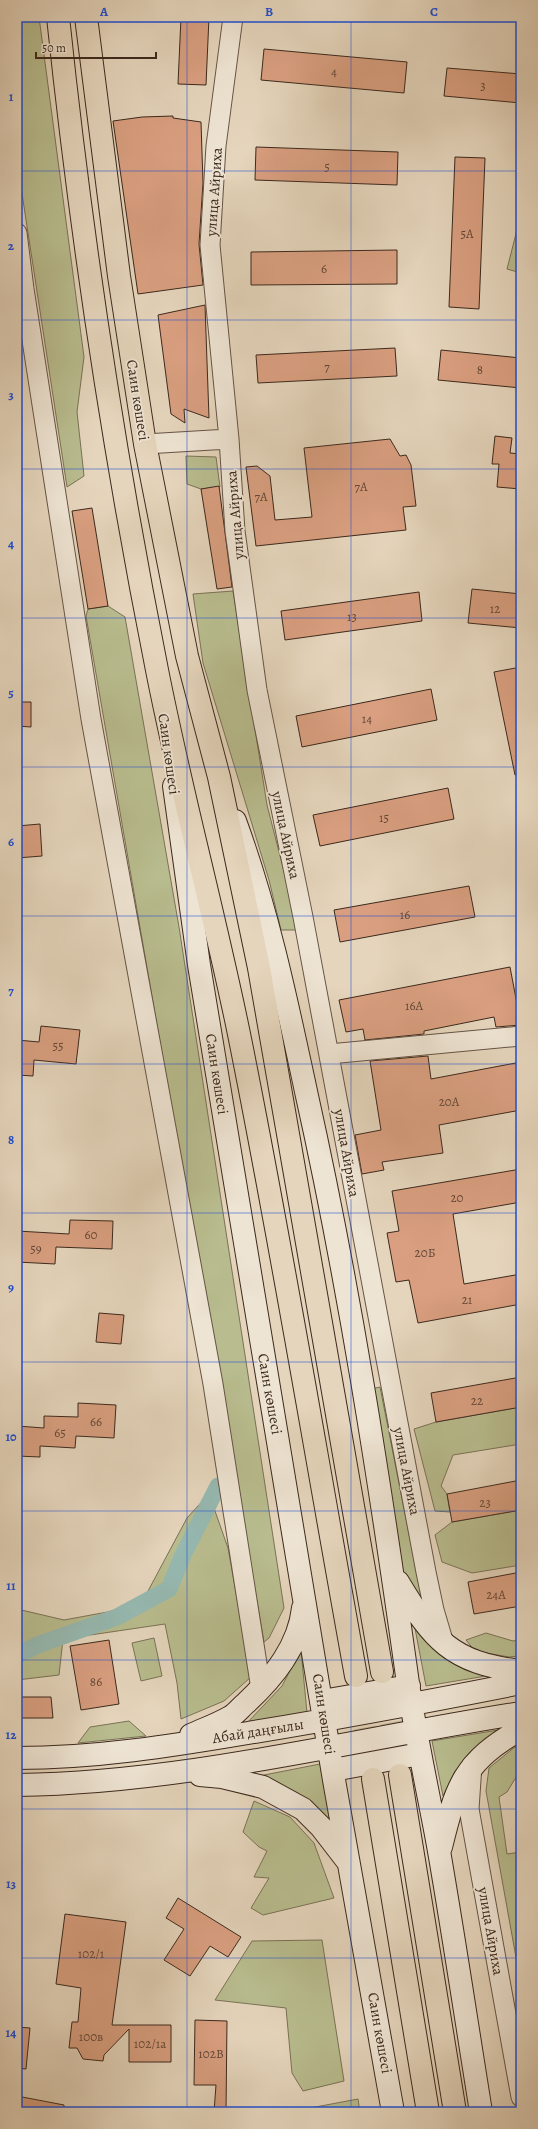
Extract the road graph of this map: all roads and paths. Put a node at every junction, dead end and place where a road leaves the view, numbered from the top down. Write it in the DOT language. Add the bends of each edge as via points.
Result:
graph roads {
  1 [pos="58,17"];
  2 [pos="86,17"];
  3 [pos="233,17"];
  4 [pos="17,233"];
  5 [pos="229,439"];
  6 [pos="146,444"];
  7 [pos="157,674"];
  8 [pos="219,777"];
  9 [pos="521,1036"];
  10 [pos="329,1054"];
  11 [pos="351,1171"];
  12 [pos="325,1176"];
  13 [pos="394,1577"];
  14 [pos="305,1593"];
  15 [pos="444,1644"];
  16 [pos="521,1671"];
  17 [pos="382,1672"];
  18 [pos="356,1676"];
  19 [pos="521,1683"];
  20 [pos="261,1689"];
  21 [pos="410,1695"];
  22 [pos="323,1711"];
  23 [pos="521,1713"];
  24 [pos="521,1729"];
  25 [pos="416,1730"];
  26 [pos="172,1746"];
  27 [pos="329,1747"];
  28 [pos="420,1754"];
  29 [pos="17,1758"];
  30 [pos="472,1765"];
  31 [pos="333,1770"];
  32 [pos="171,1772"];
  33 [pos="400,1776"];
  34 [pos="373,1779"];
  35 [pos="17,1785"];
  36 [pos="439,1854"];
  37 [pos="350,1864"];
  38 [pos="521,2097"];
  39 [pos="394,2112"];
  40 [pos="428,2112"];
  41 [pos="455,2112"];
  42 [pos="481,2112"];
  1 -- 7 [label="main road, Саин көшесі" via="90,284 116,450"];
  2 -- 6 [label="main road, Саин көшесі" via="119,276"];
  3 -- 5 [label="street, улица Айриха" via="216,146 210,245"];
  4 -- 20 [label="street" via="91,719 213,1384"];
  5 -- 6 [label="street"];
  5 -- 10 [label="street, улица Айриха" via="235,531 256,682"];
  6 -- 8 [label="main road, Саин көшесі" via="187,656"];
  7 -- 14 [label="main road, Саин көшесі" via="199,965"];
  7 -- 18 [label="main road, Саин көшесі" via="225,967 256,1119"];
  8 -- 12 [label="main road, Саин көшесі" via="255,875 281,976"];
  8 -- 17 [label="main road, Саин көшесі" via="259,968"];
  9 -- 10 [label="street"];
  10 -- 11 [label="street, улица Айриха"];
  11 -- 12 [label="street"];
  11 -- 15 [label="street, улица Айриха" via="426,1572"];
  12 -- 13 [label="main road, Саин көшесі" via="358,1354"];
  13 -- 15 [label="main road" via="418,1616"];
  13 -- 21 [label="main road, Саин көшесі"];
  14 -- 20 [label="main road" via="301,1622 295,1640 284,1660"];
  14 -- 22 [label="main road, Саин көшесі"];
  15 -- 16 [label="main road" via="467,1659 493,1668"];
  19 -- 21 [label="main road"];
  20 -- 26 [label="main road" via="231,1716"];
  21 -- 22 [label="main road, Абай даңғылы"];
  21 -- 25 [label="main road, Саин көшесі"];
  22 -- 26 [label="main road, Абай даңғылы"];
  22 -- 27 [label="main road, Саин көшесі"];
  23 -- 25 [label="main road, Абай даңғылы"];
  24 -- 30 [label="main road" via="491,1748"];
  25 -- 27 [label="main road, Абай даңғылы"];
  25 -- 28 [label="main road, Саин көшесі"];
  26 -- 29 [label="main road, Абай даңғылы" via="123,1753"];
  27 -- 31 [label="main road, Саин көшесі"];
  27 -- 32 [label="main road, Абай даңғылы"];
  28 -- 31 [label="main road"];
  28 -- 36 [label="main road, Саин көшесі"];
  30 -- 36 [label="main road" via="451,1806"];
  30 -- 38 [label="street, улица Айриха" via="469,1810"];
  31 -- 37 [label="main road, Саин көшесі"];
  32 -- 35 [label="main road, Абай даңғылы" via="122,1779"];
  32 -- 37 [label="main road" via="222,1777 263,1787 303,1809"];
  33 -- 41 [label="main road"];
  34 -- 40 [label="main road"];
  36 -- 42 [label="main road, Саин көшесі"];
  37 -- 39 [label="main road, Саин көшесі"];
}
